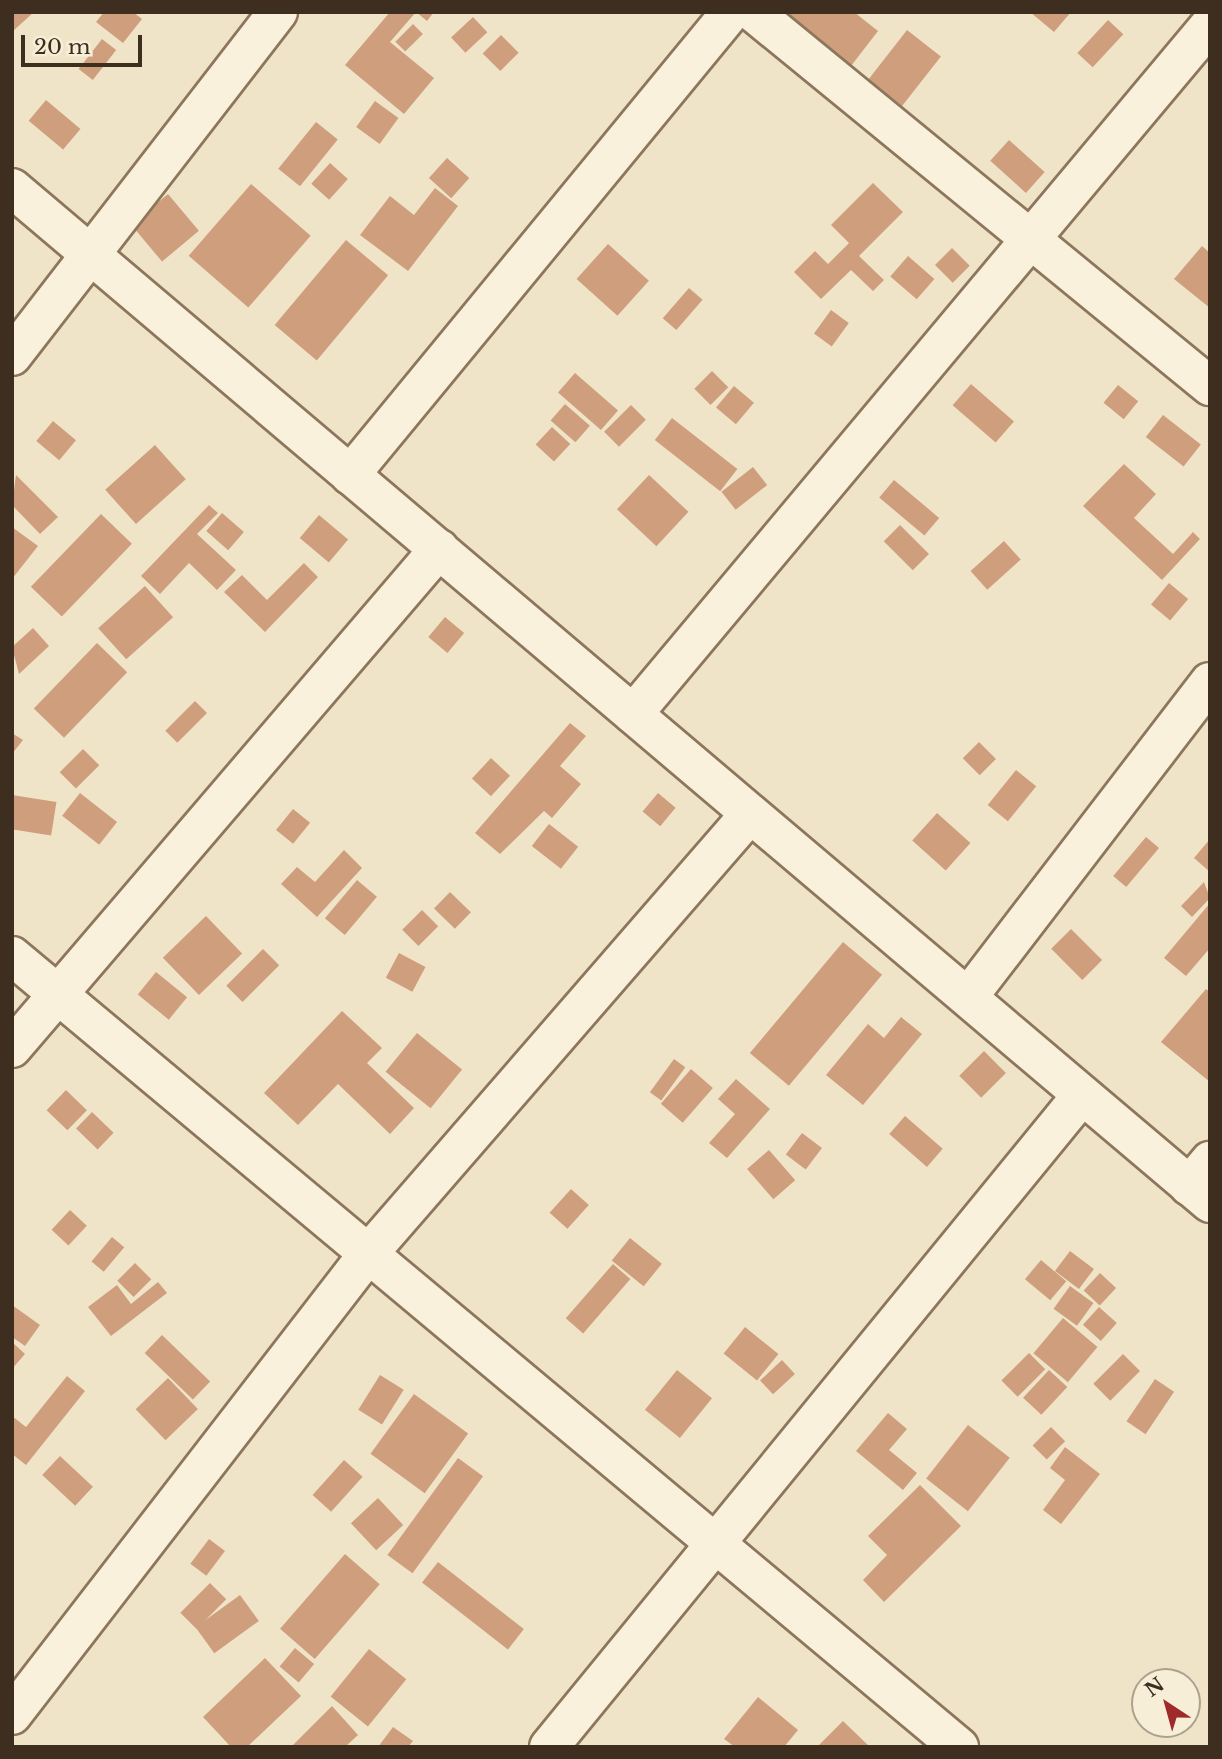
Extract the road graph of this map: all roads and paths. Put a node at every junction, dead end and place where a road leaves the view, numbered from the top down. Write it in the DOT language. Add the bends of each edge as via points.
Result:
graph roads {
  1 [pos="278,12"];
  2 [pos="731,12"];
  3 [pos="753,12"];
  4 [pos="1210,25"];
  5 [pos="12,188"];
  6 [pos="1033,242"];
  7 [pos="92,256"];
  8 [pos="12,356"];
  9 [pos="1210,386"];
  10 [pos="350,475"];
  11 [pos="439,549"];
  12 [pos="1210,682"];
  13 [pos="632,714"];
  14 [pos="750,814"];
  15 [pos="12,956"];
  16 [pos="57,994"];
  17 [pos="968,998"];
  18 [pos="12,1048"];
  19 [pos="1082,1095"];
  20 [pos="1203,1183"];
  21 [pos="368,1254"];
  22 [pos="712,1541"];
  23 [pos="12,1715"];
  24 [pos="548,1747"];
  25 [pos="959,1747"];
  1 -- 7 [label="street"];
  2 -- 10 [label="street"];
  3 -- 6 [label="street"];
  4 -- 6 [label="street"];
  5 -- 7 [label="street"];
  6 -- 9 [label="street"];
  6 -- 13 [label="street"];
  7 -- 8 [label="street"];
  7 -- 10 [label="street"];
  10 -- 11 [label="street"];
  11 -- 13 [label="street"];
  11 -- 16 [label="street"];
  12 -- 17 [label="street"];
  13 -- 14 [label="street"];
  14 -- 17 [label="street"];
  14 -- 21 [label="street"];
  15 -- 16 [label="street"];
  16 -- 18 [label="street"];
  16 -- 21 [label="street"];
  17 -- 19 [label="street"];
  19 -- 20 [label="street"];
  19 -- 22 [label="street"];
  21 -- 22 [label="street"];
  21 -- 23 [label="street"];
  22 -- 24 [label="street"];
  22 -- 25 [label="street"];
}
